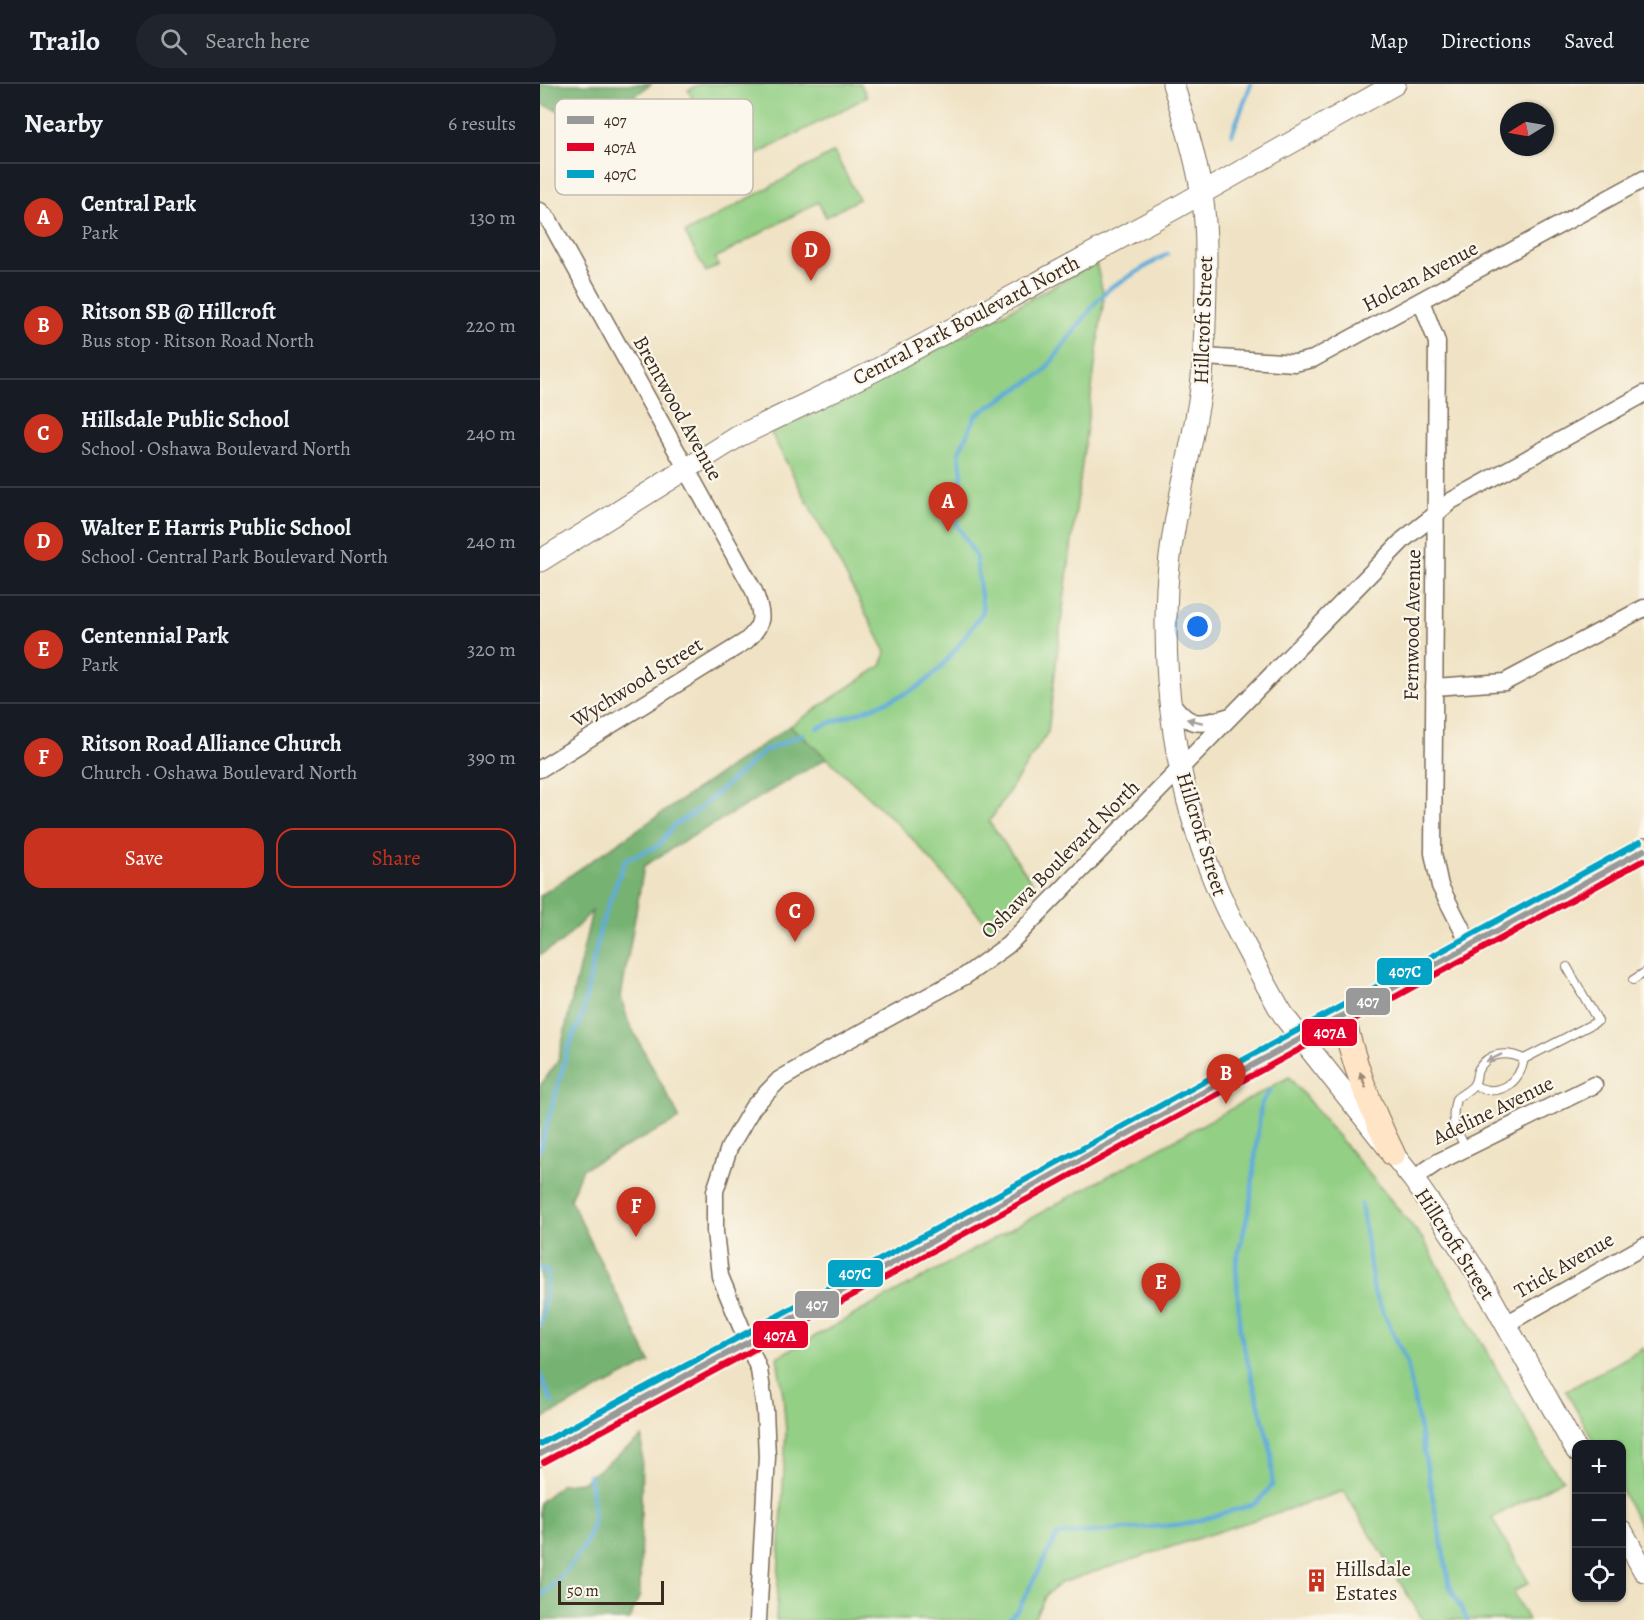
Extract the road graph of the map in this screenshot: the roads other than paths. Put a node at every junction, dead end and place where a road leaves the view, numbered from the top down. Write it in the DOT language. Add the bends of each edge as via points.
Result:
graph roads {
  1 [pos="1173,84"];
  2 [pos="1395,84"];
  3 [pos="1644,179"];
  4 [pos="1202,192"];
  5 [pos="540,211"];
  6 [pos="1421,301"];
  7 [pos="1205,357"];
  8 [pos="1644,394"];
  9 [pos="687,470"];
  10 [pos="1436,514"];
  11 [pos="540,561"];
  12 [pos="1644,608"];
  13 [pos="757,632"];
  14 [pos="1434,687"];
  15 [pos="1169,699"];
  16 [pos="1230,716"];
  17 [pos="540,769"];
  18 [pos="1181,770"];
  19 [pos="1644,850"];
  20 [pos="1470,945"];
  21 [pos="1567,967"];
  22 [pos="1644,973"];
  23 [pos="1633,980"];
  24 [pos="1343,1016"];
  25 [pos="1301,1039"];
  26 [pos="1524,1059"];
  27 [pos="1474,1085"];
  28 [pos="1594,1085"];
  29 [pos="1467,1148"];
  30 [pos="1393,1154"];
  31 [pos="1413,1179"];
  32 [pos="1644,1246"];
  33 [pos="1506,1324"];
  34 [pos="747,1343"];
  35 [pos="1572,1443"];
  36 [pos="540,1454"];
  37 [pos="1626,1538"];
  38 [pos="1644,1571"];
  39 [pos="758,1620"];
  1 -- 4 [label="street, Hillcroft Street"];
  2 -- 4 [label="street, Central Park Boulevard North"];
  3 -- 6 [label="street, Holcan Avenue"];
  4 -- 7 [label="street, Hillcroft Street" via="1206,242"];
  4 -- 9 [label="street, Central Park Boulevard North" via="874,371 739,436"];
  5 -- 9 [label="street, Brentwood Avenue" via="549,220"];
  6 -- 7 [label="street, Holcan Avenue" via="1313,359 1295,363"];
  6 -- 10 [label="street, Fernwood Avenue" via="1437,342"];
  7 -- 15 [label="street, Hillcroft Street" via="1167,587"];
  8 -- 10 [label="street, Oshawa Boulevard North" via="1451,501"];
  9 -- 11 [label="street, Central Park Boulevard North"];
  9 -- 13 [label="street, Brentwood Avenue" via="754,591 761,610"];
  10 -- 14 [label="street, Fernwood Avenue"];
  10 -- 16 [label="street, Oshawa Boulevard North" via="1404,539"];
  12 -- 14 [label="street" via="1505,682"];
  13 -- 17 [label="street, Wychwood Street"];
  14 -- 20 [label="street, Fernwood Avenue" via="1433,853 1440,886"];
  16 -- 15 [label="street, one-way" via="1206,724 1195,723 1179,714"];
  15 -- 18 [label="street, Hillcroft Street"];
  16 -- 18 [label="street, Oshawa Boulevard North"];
  18 -- 25 [label="street, Hillcroft Street" via="1200,843 1227,910 1278,1006"];
  18 -- 34 [label="street, Oshawa Boulevard North" via="1008,945 965,976 779,1080 753,1107 729,1148 715,1201 720,1276"];
  19 -- 20 [label="main road"];
  20 -- 24 [label="main road"];
  21 -- 26 [label="lane" via="1598,1021"];
  22 -- 23 [label="lane"];
  24 -- 25 [label="main road"];
  30 -- 24 [label="main road, one-way" via="1354,1056"];
  25 -- 30 [label="street, Hillcroft Street"];
  25 -- 34 [label="main road"];
  26 -- 27 [label="lane" via="1508,1086 1494,1091"];
  26 -- 27 [label="lane, one-way" via="1507,1053 1493,1057 1482,1065"];
  27 -- 29 [label="lane" via="1456,1099 1453,1112 1454,1126"];
  28 -- 29 [label="street, Adeline Avenue"];
  29 -- 31 [label="street, Adeline Avenue"];
  30 -- 31 [label="street, Hillcroft Street"];
  31 -- 33 [label="street, Hillcroft Street"];
  32 -- 33 [label="street, Trick Avenue"];
  33 -- 35 [label="street, Hillcroft Street"];
  34 -- 36 [label="main road"];
  34 -- 39 [label="street, Oshawa Boulevard North" via="759,1370 767,1457"];
  37 -- 38 [label="street"];
}
